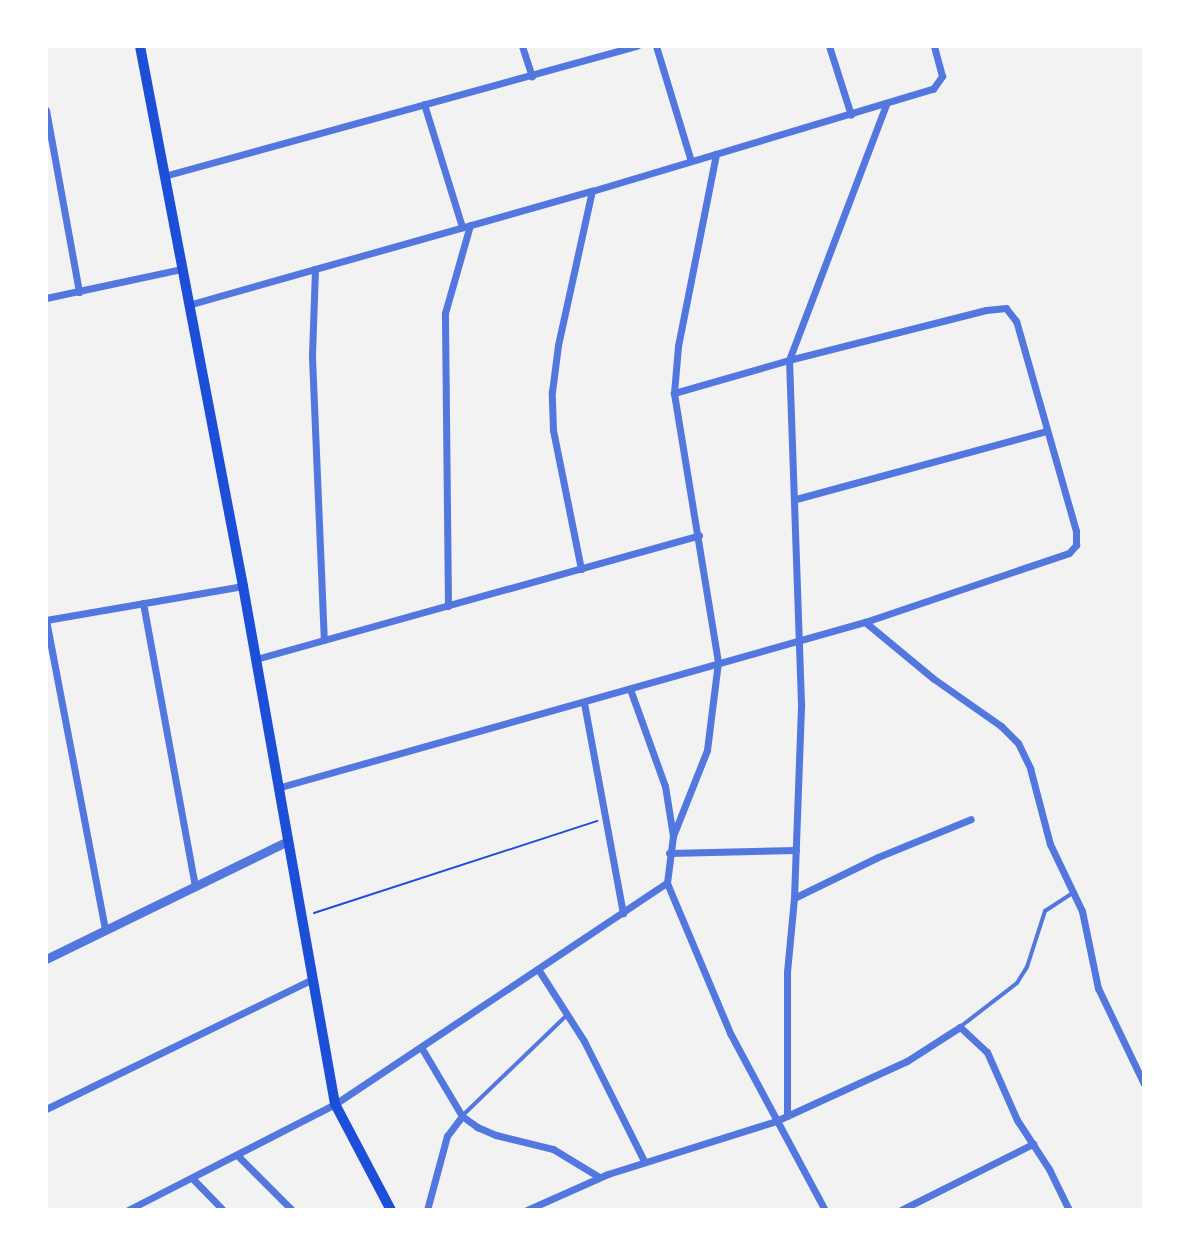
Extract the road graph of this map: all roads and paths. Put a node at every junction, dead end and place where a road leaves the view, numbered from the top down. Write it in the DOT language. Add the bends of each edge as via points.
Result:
graph roads {
  1 [pos="522,46"];
  2 [pos="637,46"];
  3 [pos="656,46"];
  4 [pos="829,46"];
  5 [pos="934,46"];
  6 [pos="143,47"];
  7 [pos="532,76"];
  8 [pos="424,104"];
  9 [pos="886,105"];
  10 [pos="46,110"];
  11 [pos="851,115"];
  12 [pos="716,154"];
  13 [pos="691,161"];
  14 [pos="164,176"];
  15 [pos="592,191"];
  16 [pos="466,226"];
  17 [pos="181,269"];
  18 [pos="315,269"];
  19 [pos="79,292"];
  20 [pos="46,298"];
  21 [pos="188,305"];
  22 [pos="789,360"];
  23 [pos="674,393"];
  24 [pos="1047,431"];
  25 [pos="796,499"];
  26 [pos="699,535"];
  27 [pos="581,569"];
  28 [pos="243,586"];
  29 [pos="143,603"];
  30 [pos="448,606"];
  31 [pos="46,620"];
  32 [pos="865,622"];
  33 [pos="324,640"];
  34 [pos="800,640"];
  35 [pos="256,659"];
  36 [pos="718,662"];
  37 [pos="630,689"];
  38 [pos="584,703"];
  39 [pos="277,788"];
  40 [pos="607,817"];
  41 [pos="971,819"];
  42 [pos="673,836"];
  43 [pos="288,841"];
  44 [pos="796,850"];
  45 [pos="669,853"];
  46 [pos="667,883"];
  47 [pos="195,886"];
  48 [pos="1074,892"];
  49 [pos="794,898"];
  50 [pos="623,913"];
  51 [pos="301,917"];
  52 [pos="105,930"];
  53 [pos="46,959"];
  54 [pos="538,969"];
  55 [pos="313,979"];
  56 [pos="568,1014"];
  57 [pos="960,1027"];
  58 [pos="421,1047"];
  59 [pos="1143,1078"];
  60 [pos="335,1104"];
  61 [pos="46,1109"];
  62 [pos="462,1116"];
  63 [pos="787,1116"];
  64 [pos="776,1121"];
  65 [pos="1033,1144"];
  66 [pos="238,1156"];
  67 [pos="644,1161"];
  68 [pos="599,1177"];
  69 [pos="193,1179"];
  70 [pos="148,1201"];
  71 [pos="128,1210"];
  72 [pos="151,1210"];
  73 [pos="223,1210"];
  74 [pos="292,1210"];
  75 [pos="390,1210"];
  76 [pos="427,1210"];
  77 [pos="527,1210"];
  78 [pos="825,1210"];
  79 [pos="901,1210"];
  80 [pos="1069,1210"];
  1 -- 7 [label="street"];
  2 -- 7 [label="street"];
  3 -- 13 [label="street"];
  4 -- 11 [label="street"];
  5 -- 9 [label="street" via="942,76 933,89"];
  6 -- 14 [label="main road"];
  7 -- 8 [label="street"];
  8 -- 14 [label="street"];
  8 -- 16 [label="street"];
  9 -- 11 [label="street"];
  9 -- 22 [label="street"];
  10 -- 19 [label="street"];
  11 -- 12 [label="street"];
  12 -- 13 [label="street"];
  12 -- 23 [label="street"];
  13 -- 15 [label="street"];
  14 -- 17 [label="main road"];
  15 -- 16 [label="street"];
  15 -- 27 [label="street" via="552,392 553,430"];
  16 -- 18 [label="street"];
  16 -- 30 [label="street" via="445,313"];
  17 -- 19 [label="street"];
  17 -- 21 [label="main road"];
  18 -- 21 [label="street"];
  18 -- 33 [label="street" via="312,357"];
  19 -- 20 [label="street"];
  21 -- 28 [label="main road"];
  22 -- 23 [label="street"];
  22 -- 24 [label="street" via="1006,308 1016,321"];
  22 -- 25 [label="street"];
  23 -- 26 [label="street"];
  24 -- 25 [label="street"];
  24 -- 32 [label="street" via="1076,531 1076,545 1069,553"];
  25 -- 34 [label="street"];
  26 -- 27 [label="street"];
  26 -- 36 [label="street"];
  27 -- 30 [label="street"];
  28 -- 29 [label="street"];
  28 -- 35 [label="main road"];
  29 -- 31 [label="street"];
  29 -- 47 [label="street"];
  30 -- 33 [label="street"];
  31 -- 52 [label="street"];
  32 -- 34 [label="street"];
  32 -- 48 [label="street" via="1018,743 1050,844"];
  33 -- 35 [label="street"];
  34 -- 36 [label="street"];
  34 -- 44 [label="street"];
  35 -- 39 [label="main road"];
  36 -- 37 [label="street"];
  36 -- 42 [label="street" via="707,750"];
  37 -- 38 [label="street"];
  37 -- 42 [label="street" via="665,786"];
  38 -- 39 [label="street"];
  38 -- 40 [label="street"];
  39 -- 43 [label="main road"];
  40 -- 50 [label="street"];
  40 -- 51 [label="path"];
  41 -- 49 [label="street"];
  42 -- 45 [label="street"];
  43 -- 47 [label="street"];
  43 -- 51 [label="main road"];
  44 -- 45 [label="street"];
  44 -- 49 [label="street"];
  45 -- 46 [label="street"];
  46 -- 50 [label="street"];
  46 -- 64 [label="street" via="730,1033"];
  47 -- 52 [label="street"];
  48 -- 57 [label="lane" via="1045,911 1017,983"];
  48 -- 59 [label="street" via="1089,933 1098,988"];
  49 -- 63 [label="street" via="787,972"];
  50 -- 54 [label="street"];
  51 -- 55 [label="main road"];
  52 -- 53 [label="street"];
  54 -- 56 [label="street"];
  54 -- 58 [label="street"];
  55 -- 60 [label="main road"];
  55 -- 61 [label="street"];
  56 -- 62 [label="lane"];
  56 -- 67 [label="street"];
  57 -- 63 [label="street" via="907,1061"];
  57 -- 65 [label="street" via="987,1052"];
  58 -- 60 [label="street"];
  58 -- 62 [label="street"];
  60 -- 66 [label="street"];
  60 -- 75 [label="main road"];
  62 -- 68 [label="street" via="496,1135 553,1149"];
  62 -- 76 [label="street" via="447,1136"];
  63 -- 64 [label="street"];
  64 -- 67 [label="street"];
  64 -- 78 [label="street"];
  65 -- 79 [label="street"];
  65 -- 80 [label="street"];
  66 -- 69 [label="street"];
  66 -- 74 [label="street"];
  67 -- 68 [label="street"];
  68 -- 77 [label="street"];
  69 -- 70 [label="street"];
  69 -- 73 [label="street"];
  70 -- 71 [label="street"];
  70 -- 72 [label="street"];
}
